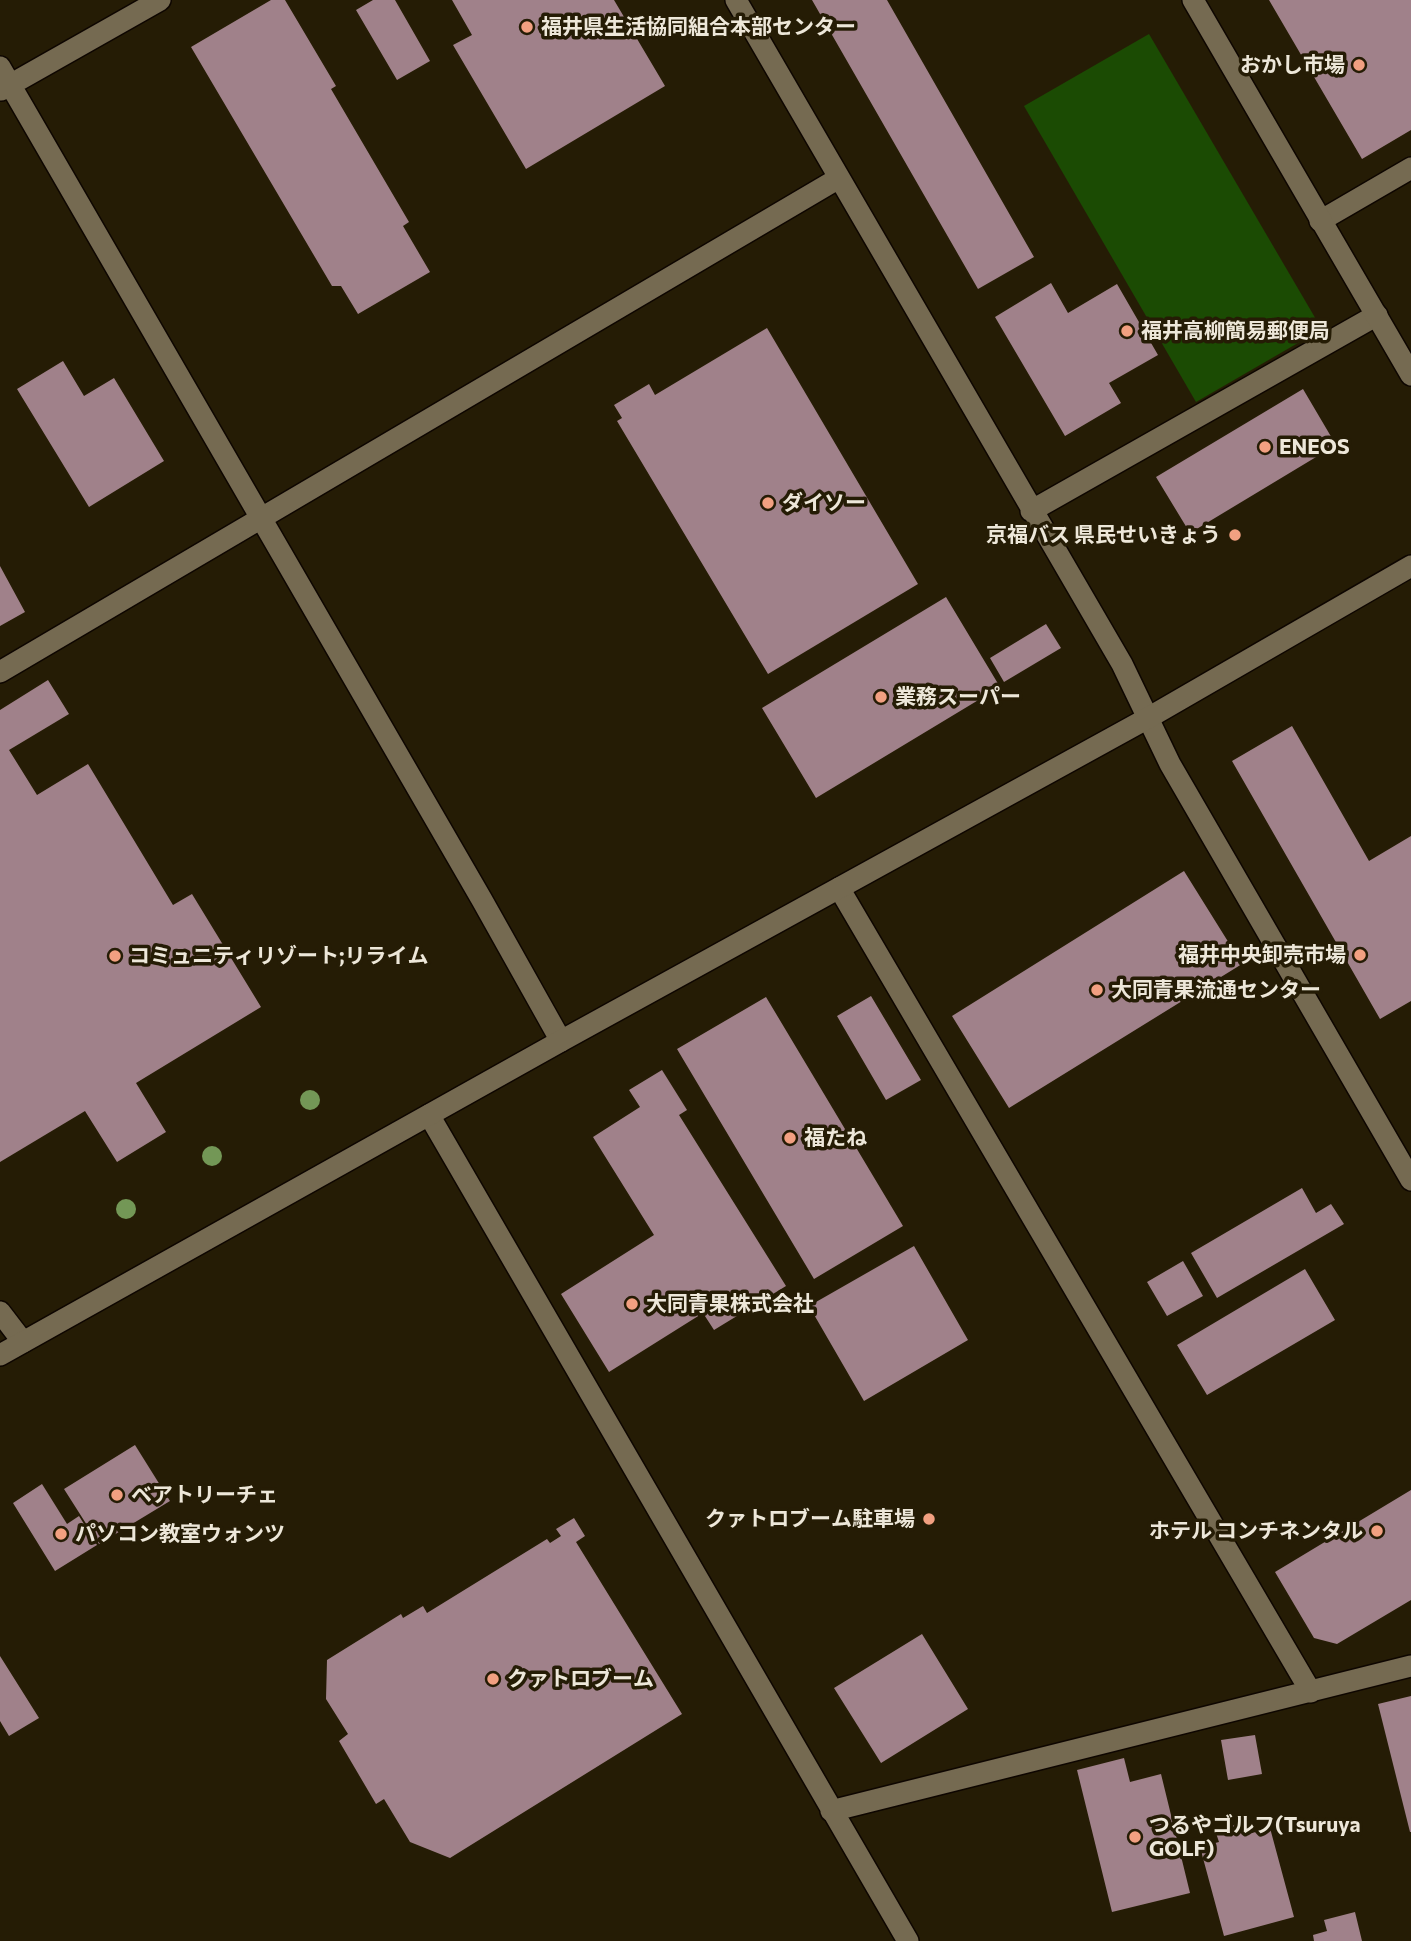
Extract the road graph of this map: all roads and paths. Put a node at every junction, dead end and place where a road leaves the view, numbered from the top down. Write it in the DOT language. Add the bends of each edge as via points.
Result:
graph roads {
  1 [pos="160,0"];
  2 [pos="736,0"];
  3 [pos="1193,0"];
  4 [pos="4,80"];
  5 [pos="1411,168"];
  6 [pos="839,178"];
  7 [pos="1320,221"];
  8 [pos="1377,315"];
  9 [pos="1411,375"];
  10 [pos="1031,510"];
  11 [pos="260,517"];
  12 [pos="1411,566"];
  13 [pos="0,672"];
  14 [pos="1148,718"];
  15 [pos="839,888"];
  16 [pos="561,1041"];
  17 [pos="429,1115"];
  18 [pos="1411,1180"];
  19 [pos="0,1312"];
  20 [pos="23,1342"];
  21 [pos="0,1355"];
  22 [pos="1411,1666"];
  23 [pos="1311,1692"];
  24 [pos="831,1811"];
  25 [pos="908,1941"];
  1 -- 4 [label="street"];
  2 -- 6 [label="street"];
  3 -- 7 [label="street"];
  4 -- 11 [label="street"];
  5 -- 7 [label="street"];
  6 -- 10 [label="street"];
  6 -- 11 [label="street"];
  7 -- 8 [label="street"];
  8 -- 9 [label="street"];
  8 -- 10 [label="street"];
  10 -- 14 [label="street" via="1122,664"];
  11 -- 13 [label="street"];
  11 -- 16 [label="street"];
  12 -- 14 [label="street"];
  14 -- 15 [label="street"];
  14 -- 18 [label="street" via="1170,764"];
  15 -- 16 [label="street"];
  15 -- 23 [label="street"];
  16 -- 17 [label="street"];
  17 -- 20 [label="street"];
  17 -- 24 [label="street"];
  19 -- 20 [label="street"];
  20 -- 21 [label="street"];
  22 -- 23 [label="street"];
  23 -- 24 [label="street"];
  24 -- 25 [label="street"];
}
